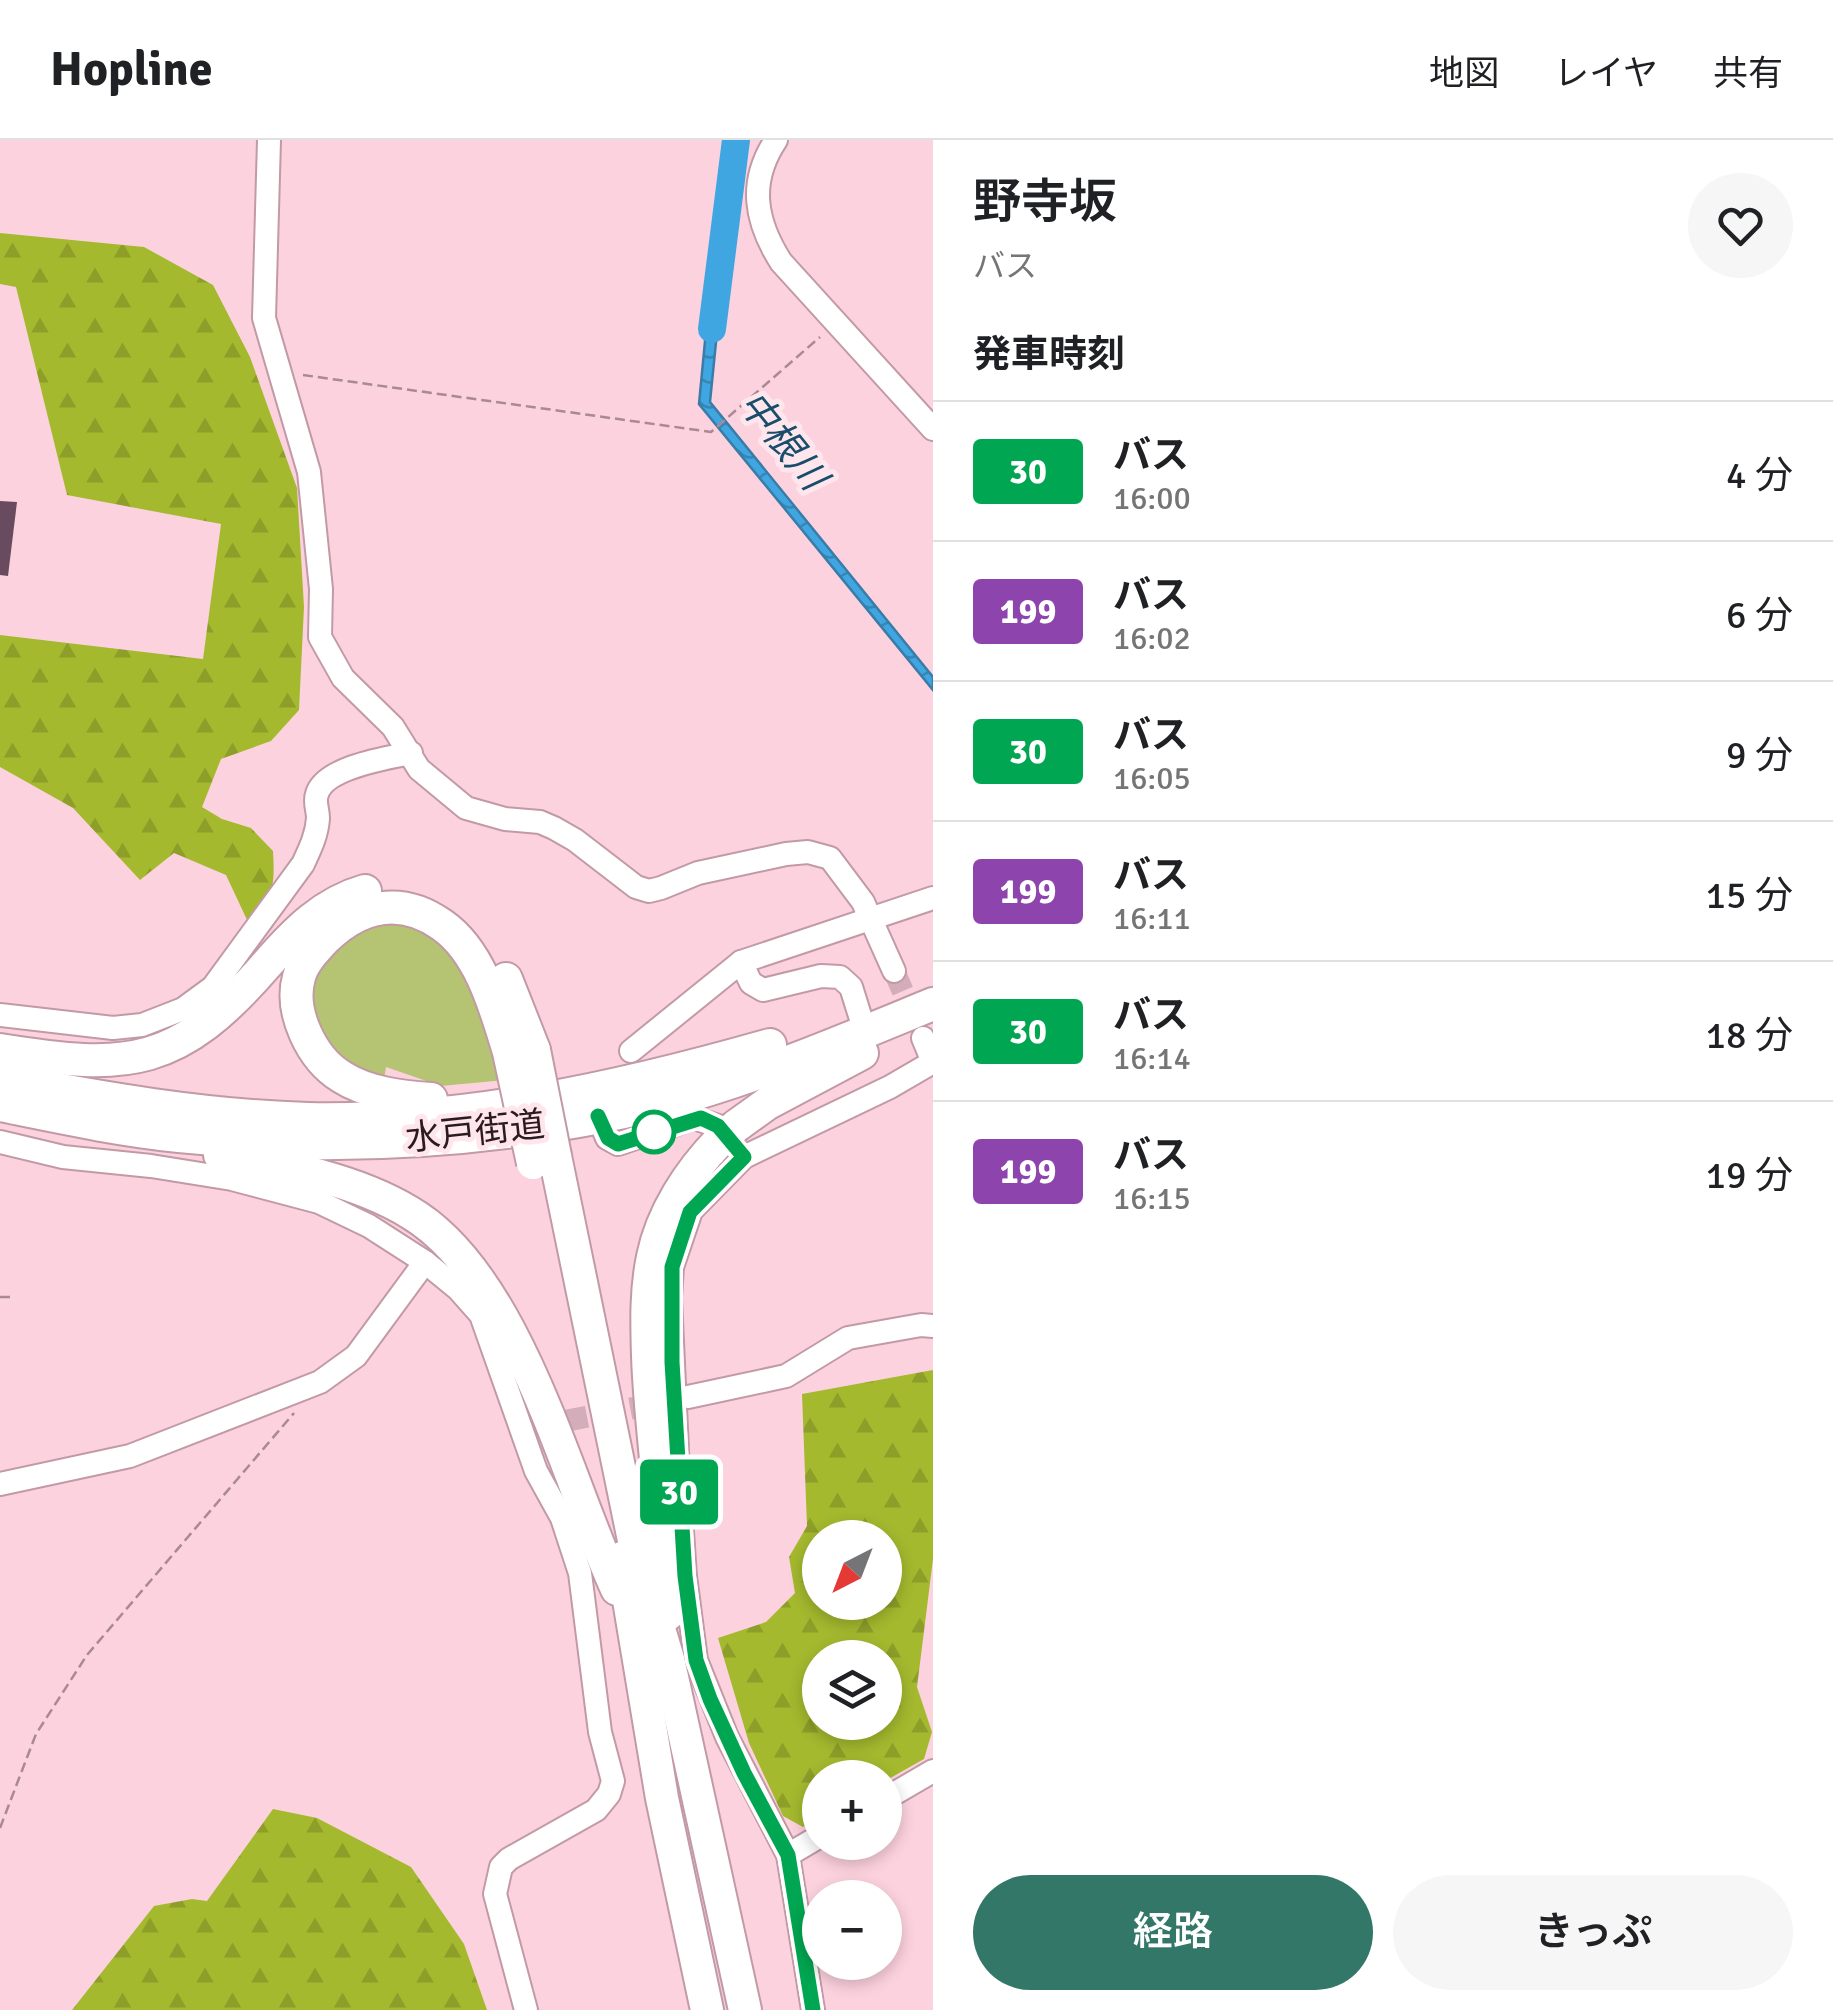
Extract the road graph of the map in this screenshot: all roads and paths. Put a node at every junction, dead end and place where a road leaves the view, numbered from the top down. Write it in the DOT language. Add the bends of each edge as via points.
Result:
graph roads {
  1 [pos="269,140"];
  2 [pos="776,140"];
  3 [pos="836,322"];
  4 [pos="277,372"];
  5 [pos="933,429"];
  6 [pos="411,754"];
  7 [pos="933,898"];
  8 [pos="872,920"];
  9 [pos="741,962"];
  10 [pos="894,971"];
  11 [pos="933,993"];
  12 [pos="933,1004"];
  13 [pos="0,1016"];
  14 [pos="862,1019"];
  15 [pos="928,1028"];
  16 [pos="0,1050"];
  17 [pos="521,1051"];
  18 [pos="631,1051"];
  19 [pos="933,1062"];
  20 [pos="0,1079"];
  21 [pos="614,1086"];
  22 [pos="0,1105"];
  23 [pos="34,1112"];
  24 [pos="598,1116"];
  25 [pos="733,1141"];
  26 [pos="0,1142"];
  27 [pos="544,1160"];
  28 [pos="425,1262"];
  29 [pos="0,1297"];
  30 [pos="14,1297"];
  31 [pos="933,1326"];
  32 [pos="688,1397"];
  33 [pos="294,1412"];
  34 [pos="0,1484"];
  35 [pos="629,1616"];
  36 [pos="668,1659"];
  37 [pos="933,1771"];
  38 [pos="902,1789"];
  39 [pos="0,1828"];
  40 [pos="802,1847"];
  41 [pos="788,1855"];
  42 [pos="526,2010"];
  43 [pos="706,2010"];
  44 [pos="745,2010"];
  45 [pos="813,2010"];
  1 -- 4 [label="street" via="264,318"];
  2 -- 3 [label="street" via="758,176 763,230 781,262"];
  3 -- 4 [label="path" via="711,432"];
  3 -- 5 [label="street"];
  4 -- 6 [label="street" via="309,472 320,637 343,678"];
  6 -- 8 [label="street" via="466,808 554,828 649,891 786,854 819,853 837,866"];
  6 -- 13 [label="street" via="372,761 320,787 314,842 303,864 213,988 183,1009 113,1028"];
  7 -- 8 [label="street"];
  8 -- 9 [label="street"];
  8 -- 10 [label="street"];
  9 -- 14 [label="street" via="750,983 763,990 840,977"];
  9 -- 18 [label="street"];
  11 -- 14 [label="highway, 水戸街道"];
  12 -- 24 [label="highway, 水戸街道" via="730,1080"];
  14 -- 21 [label="highway, 水戸街道"];
  15 -- 19 [label="street"];
  15 -- 25 [label="highway" via="768,1103"];
  16 -- 17 [label="highway" via="119,1061 161,1050 230,1005 318,912 359,892 402,886 454,907 476,927 498,960"];
  17 -- 21 [label="highway" via="462,946 442,925 413,912 373,907 354,915 318,946 299,977 296,996 312,1046 339,1076 359,1086 445,1100"];
  17 -- 27 [label="highway, bridge"];
  19 -- 25 [label="street" via="890,1087"];
  20 -- 21 [label="highway, 水戸街道" via="190,1111 312,1119 430,1114"];
  22 -- 23 [label="highway, 水戸街道"];
  23 -- 24 [label="highway, 水戸街道" via="180,1136 310,1144 491,1134"];
  23 -- 35 [label="highway" via="333,1178 412,1213 473,1270 500,1312"];
  24 -- 25 [label="street" via="618,1144 701,1118"];
  25 -- 36 [label="highway" via="691,1174 672,1204 649,1284 650,1421 668,1590"];
  25 -- 41 [label="street" via="690,1212 672,1267 685,1576 696,1660 732,1749"];
  26 -- 28 [label="street" via="232,1179 319,1202"];
  27 -- 35 [label="highway"];
  27 -- 36 [label="highway"];
  28 -- 34 [label="street" via="356,1356 320,1382 130,1456"];
  28 -- 42 [label="street" via="481,1315 526,1427 536,1471 562,1518 580,1573 600,1732 613,1781 596,1810 510,1859 497,1878 495,1894"];
  29 -- 30 [label="path"];
  31 -- 32 [label="street" via="848,1338 786,1376"];
  33 -- 39 [label="path" via="87,1655 36,1734"];
  35 -- 43 [label="highway"];
  36 -- 44 [label="highway"];
  37 -- 38 [label="street"];
  40 -- 41 [label="street"];
  41 -- 45 [label="street"];
}
